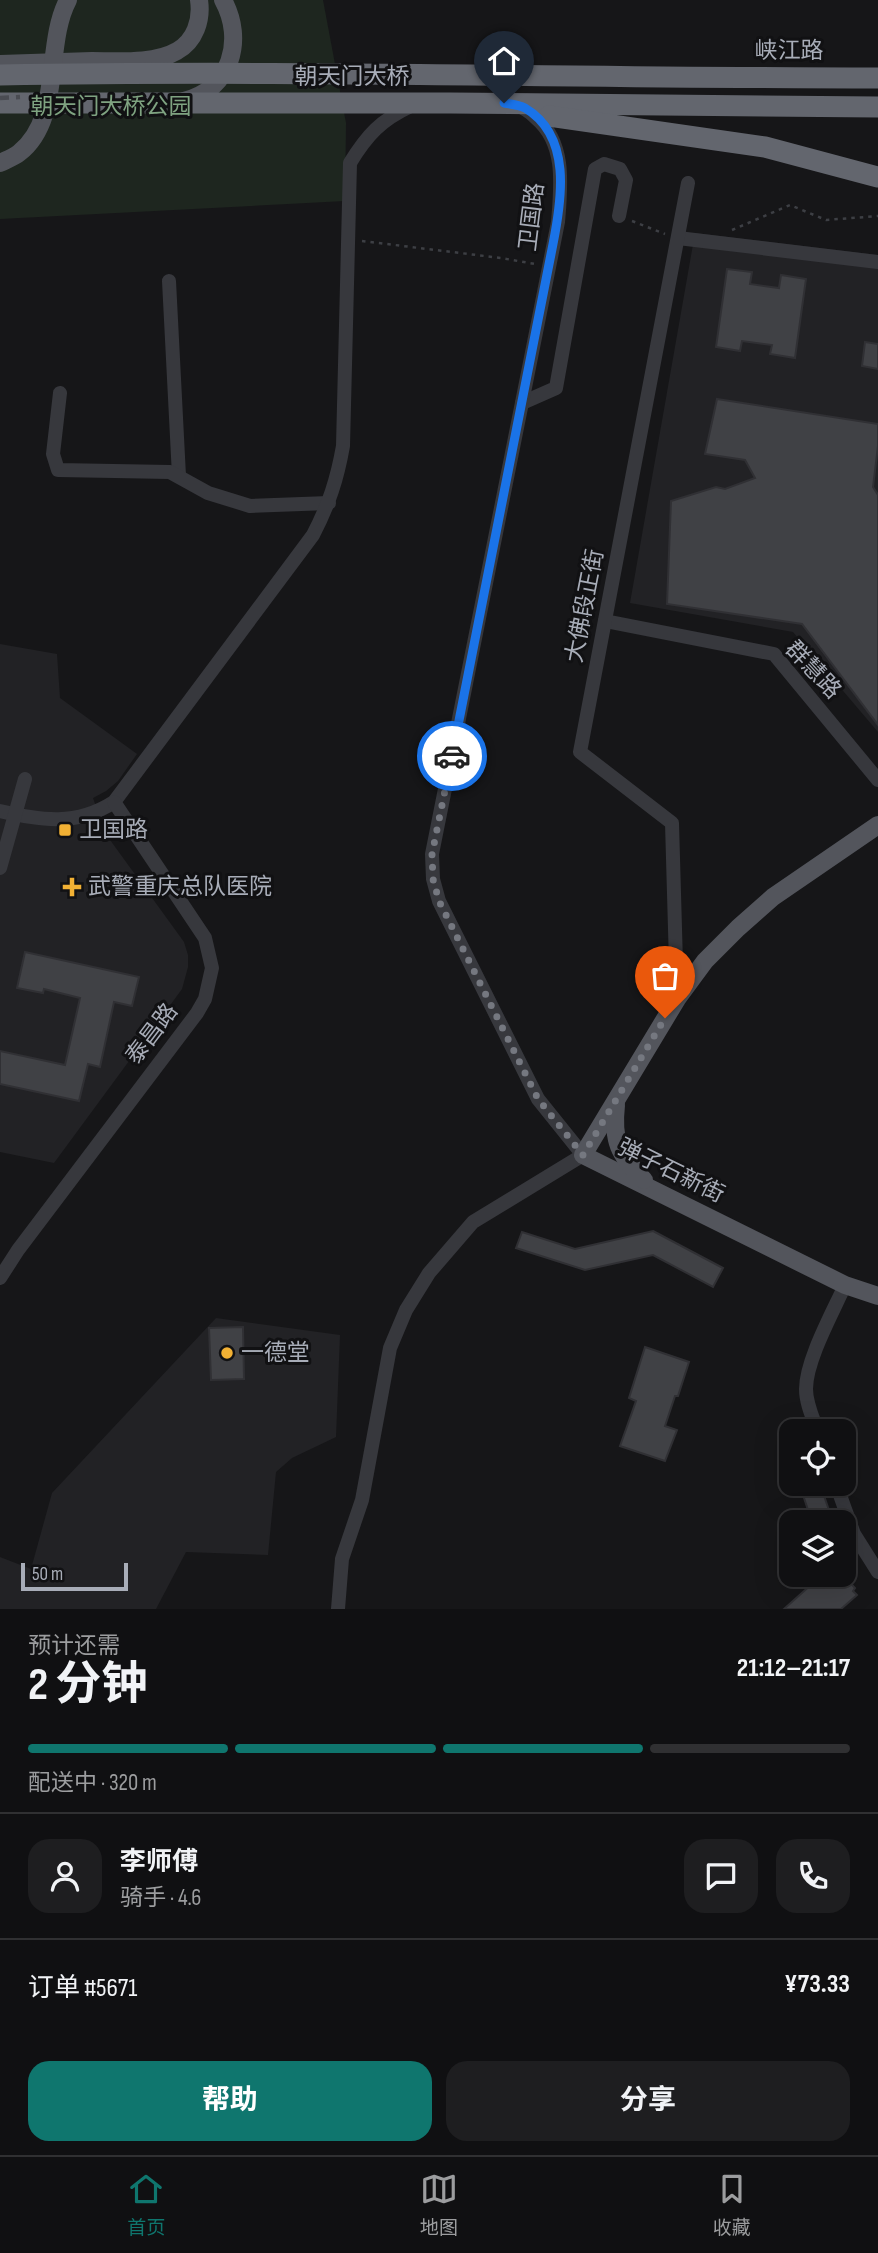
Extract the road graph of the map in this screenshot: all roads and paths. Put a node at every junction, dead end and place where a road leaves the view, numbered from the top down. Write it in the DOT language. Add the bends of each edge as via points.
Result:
graph roads {
  1 [pos="68,0"];
  2 [pos="199,0"];
  3 [pos="223,0"];
  4 [pos="878,63"];
  5 [pos="0,64"];
  6 [pos="703,72"];
  7 [pos="0,75"];
  8 [pos="878,78"];
  9 [pos="0,103"];
  10 [pos="450,103"];
  11 [pos="878,107"];
  12 [pos="0,111"];
  13 [pos="0,163"];
  14 [pos="878,177"];
  15 [pos="688,183"];
  16 [pos="619,216"];
  17 [pos="878,216"];
  18 [pos="678,238"];
  19 [pos="378,242"];
  20 [pos="705,242"];
  21 [pos="878,262"];
  22 [pos="549,267"];
  23 [pos="169,281"];
  24 [pos="60,393"];
  25 [pos="522,403"];
  26 [pos="179,476"];
  27 [pos="329,503"];
  28 [pos="605,621"];
  29 [pos="24,779"];
  30 [pos="878,780"];
  31 [pos="114,802"];
  32 [pos="7,812"];
  33 [pos="878,825"];
  34 [pos="0,868"];
  35 [pos="677,999"];
  36 [pos="617,1098"];
  37 [pos="583,1155"];
  38 [pos="652,1189"];
  39 [pos="0,1278"];
  40 [pos="845,1284"];
  41 [pos="878,1296"];
  42 [pos="813,1419"];
  43 [pos="840,1496"];
  44 [pos="878,1572"];
  45 [pos="338,1609"];
  1 -- 13 [label="main road" via="44,119 20,153"];
  2 -- 5 [label="main road" via="195,33 176,52 147,60"];
  3 -- 12 [label="main road" via="232,22 232,58 224,75 196,98 158,109"];
  4 -- 6 [label="highway"];
  6 -- 7 [label="highway, 朝天门大桥" via="603,77 181,72"];
  6 -- 8 [label="highway, 峡江路"];
  9 -- 10 [label="highway, 朝天门大桥"];
  10 -- 11 [label="highway, 朝天门大桥"];
  10 -- 14 [label="highway" via="765,147"];
  15 -- 18 [label="street, 大佛段正街"];
  16 -- 18 [label="path"];
  16 -- 25 [label="street" via="626,180 620,169 604,164 595,169 556,388"];
  17 -- 20 [label="path" via="826,219 790,205"];
  18 -- 20 [label="street"];
  18 -- 28 [label="street, 大佛段正街"];
  19 -- 22 [label="path"];
  20 -- 21 [label="street"];
  22 -- 25 [label="street, 卫国路"];
  22 -- 27 [label="street, 卫国路" via="561,188 558,158 547,127 524,107 484,99 424,101 392,115 367,136 350,163 343,446"];
  23 -- 26 [label="street"];
  24 -- 26 [label="street" via="53,454 58,470 170,472"];
  25 -- 37 [label="street, 卫国路" via="432,854 433,879 439,901 538,1099"];
  26 -- 27 [label="street" via="250,506"];
  27 -- 31 [label="street, 卫国路" via="313,535"];
  28 -- 30 [label="street, 群慧路" via="774,654"];
  28 -- 35 [label="street, 大佛段正街" via="580,752 672,823"];
  29 -- 32 [label="street"];
  31 -- 32 [label="street, 卫国路" via="78,818 56,820"];
  31 -- 39 [label="street, 泰昌路" via="205,938 212,968 210,984 197,1013"];
  32 -- 34 [label="street"];
  33 -- 35 [label="main road, 弹子石新街" via="773,897 705,961"];
  35 -- 36 [label="main road, 弹子石新街"];
  36 -- 37 [label="main road, 弹子石新街"];
  36 -- 38 [label="main road" via="616,1141"];
  37 -- 38 [label="main road, 弹子石新街"];
  37 -- 45 [label="street" via="473,1222 429,1273 406,1310 390,1348 362,1500 342,1559"];
  38 -- 40 [label="main road, 弹子石新街"];
  40 -- 41 [label="main road, 弹子石新街"];
  40 -- 42 [label="street" via="809,1369 806,1388"];
  43 -- 44 [label="street" via="854,1534"];
}
